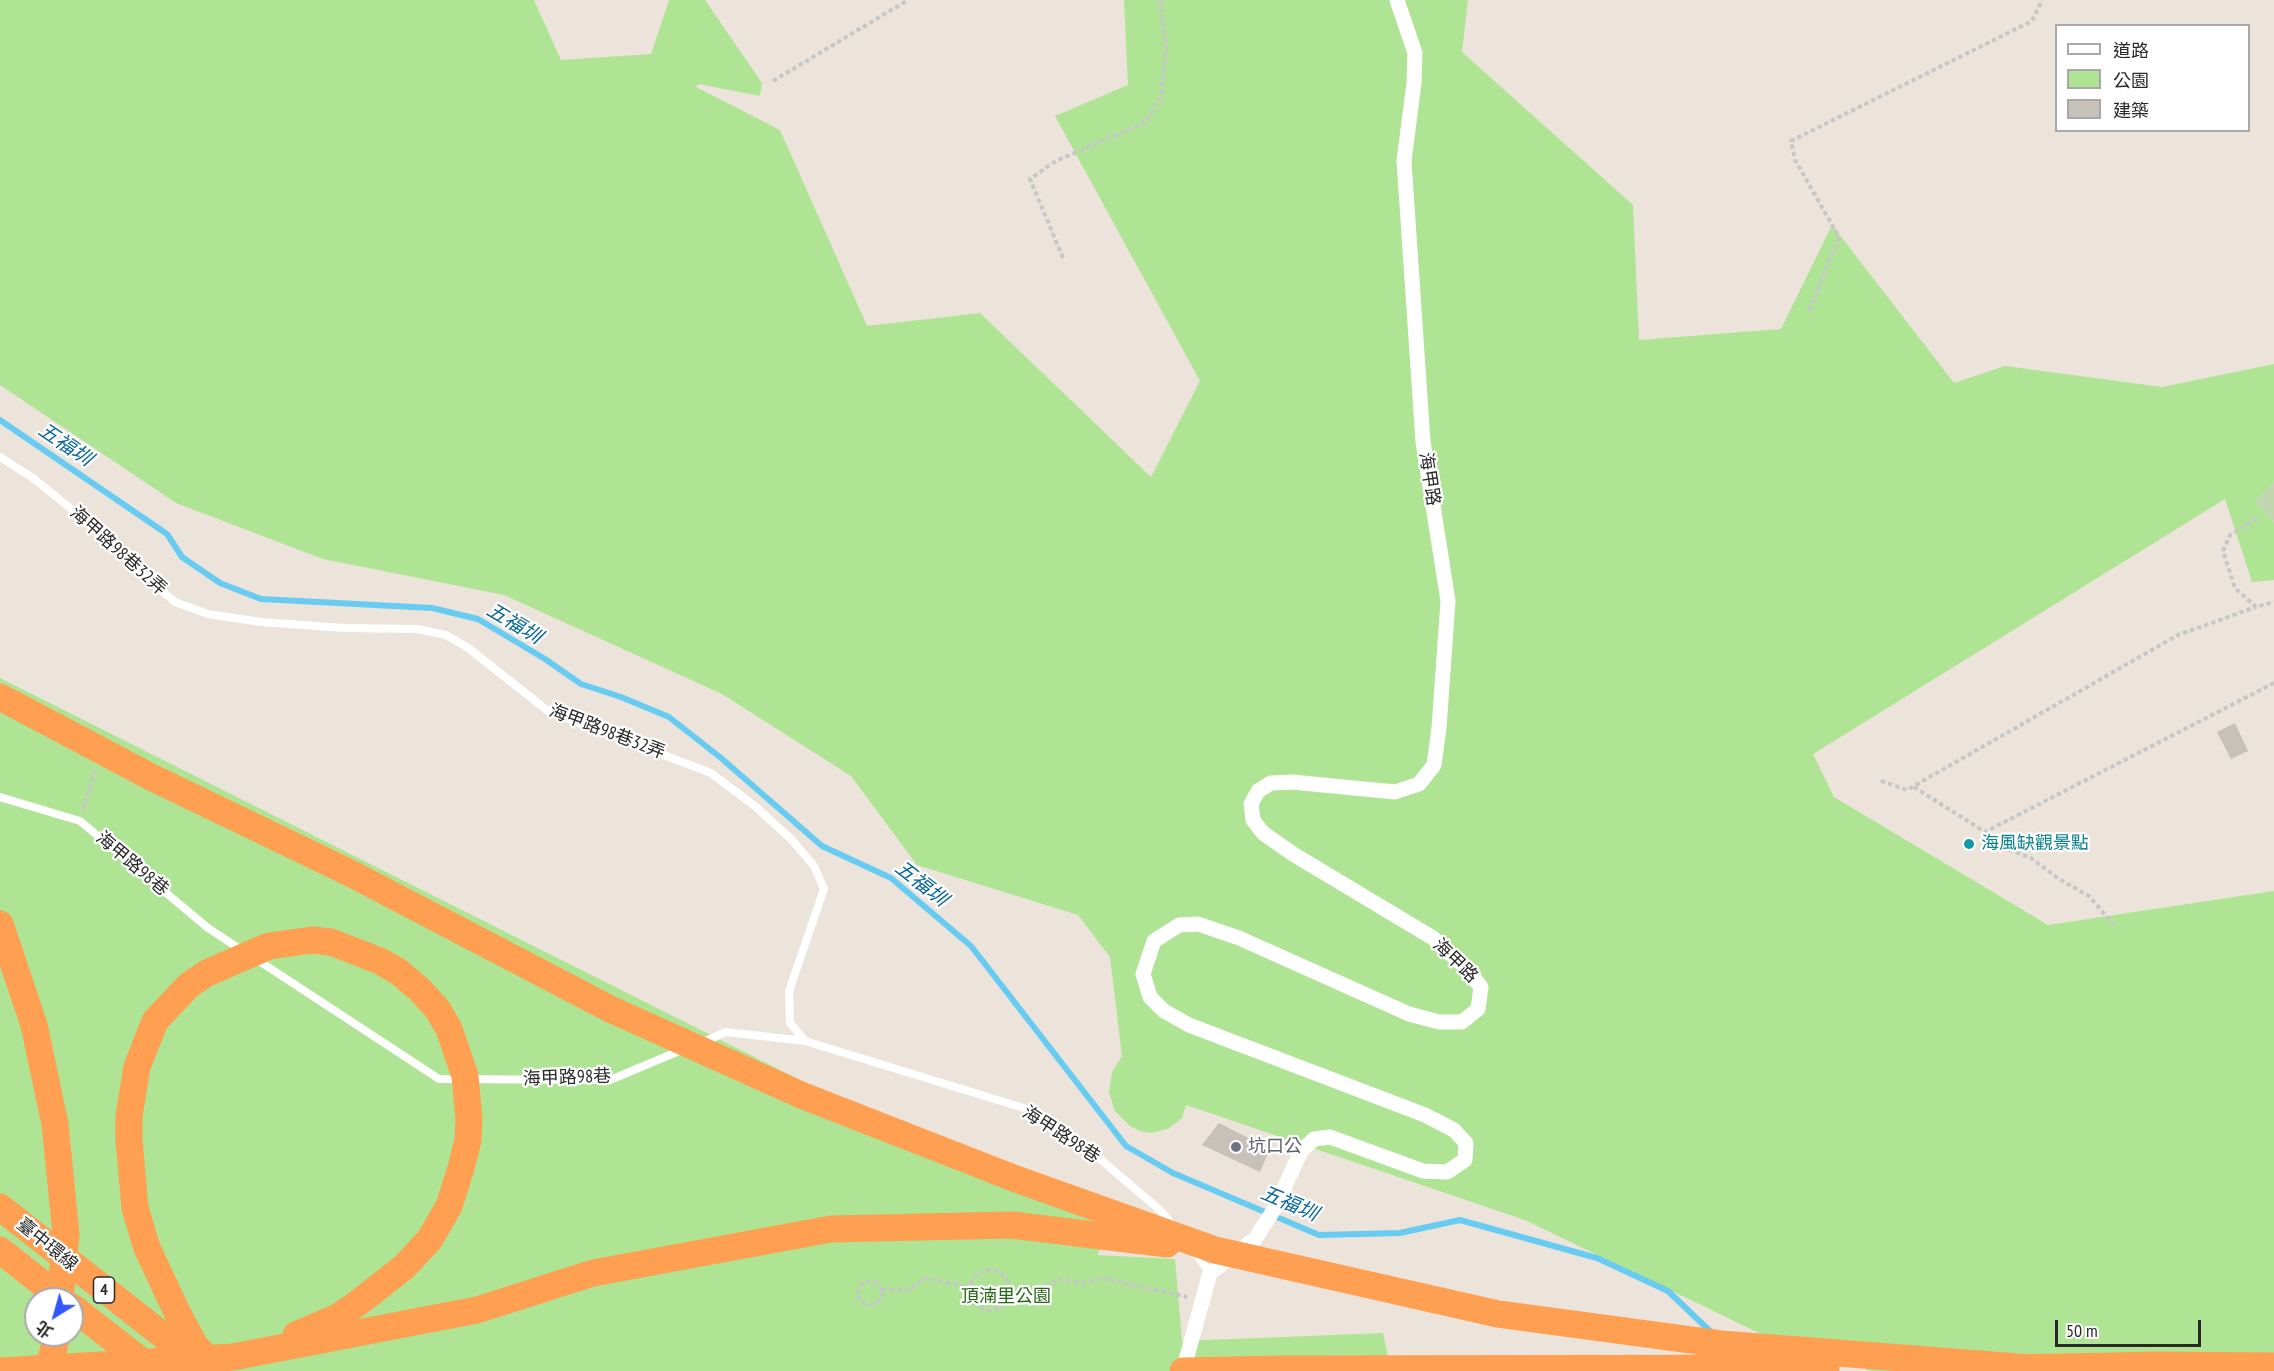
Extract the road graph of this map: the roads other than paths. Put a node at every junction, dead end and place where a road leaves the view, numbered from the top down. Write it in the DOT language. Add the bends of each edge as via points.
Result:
graph roads {
  1 [pos="1397,0"];
  2 [pos="0,457"];
  3 [pos="0,697"];
  4 [pos="0,797"];
  5 [pos="0,924"];
  6 [pos="805,1041"];
  7 [pos="0,1207"];
  8 [pos="0,1250"];
  9 [pos="1213,1262"];
  10 [pos="46,1287"];
  11 [pos="61,1287"];
  12 [pos="84,1316"];
  13 [pos="84,1324"];
  14 [pos="54,1347"];
  15 [pos="226,1364"];
  16 [pos="2274,1366"];
  17 [pos="2031,1368"];
  18 [pos="0,1371"];
  19 [pos="48,1371"];
  20 [pos="133,1371"];
  21 [pos="155,1371"];
  22 [pos="209,1371"];
  23 [pos="1183,1371"];
  1 -- 9 [label="street, 海甲路" via="1415,53 1404,161 1423,442 1448,601 1434,765 1419,784 1395,792 1271,783 1258,791 1251,804 1253,820 1263,833 1433,938 1481,987 1478,1009 1462,1022 1439,1022 1409,1014 1239,938 1198,924 1179,925 1154,941 1143,974 1150,997 1164,1011 1189,1025 1425,1115 1454,1130 1466,1143 1465,1160 1447,1172 1423,1171 1330,1137 1314,1139 1301,1151 1275,1208 1255,1239"];
  2 -- 6 [label="lane, 海甲路98巷32弄" via="100,532 138,572 175,602 208,614 261,622 417,628 446,635 548,711 711,773 792,840 814,866 824,889 789,992 790,1023"];
  3 -- 9 [label="highway" via="610,1009 801,1095"];
  4 -- 6 [label="lane, 海甲路98巷" via="80,821 208,928 439,1079 610,1080 726,1032"];
  5 -- 11 [label="highway" via="34,1025 55,1124 66,1234"];
  6 -- 9 [label="lane, 海甲路98巷" via="1027,1109 1093,1154 1161,1211"];
  7 -- 22 [label="highway, 臺中環線 / 4"];
  8 -- 10 [label="highway, 臺中環線"];
  9 -- 15 [label="highway" via="1012,1225 831,1229 592,1274 477,1311"];
  9 -- 17 [label="highway" via="1498,1314 1721,1344"];
  9 -- 23 [label="street"];
  12 -- 21 [label="highway, 4"];
  13 -- 20 [label="highway"];
  14 -- 19 [label="highway"];
  15 -- 15 [label="highway" via="195,1346 147,1248 135,1208 129,1116 137,1067 155,1021 189,985 207,973 269,946 312,940 331,942 399,972 438,1010 465,1076 468,1140 449,1206 430,1239 398,1273 338,1317"];
  15 -- 18 [label="highway"];
  16 -- 17 [label="highway"];
  17 -- 23 [label="highway"];
}
